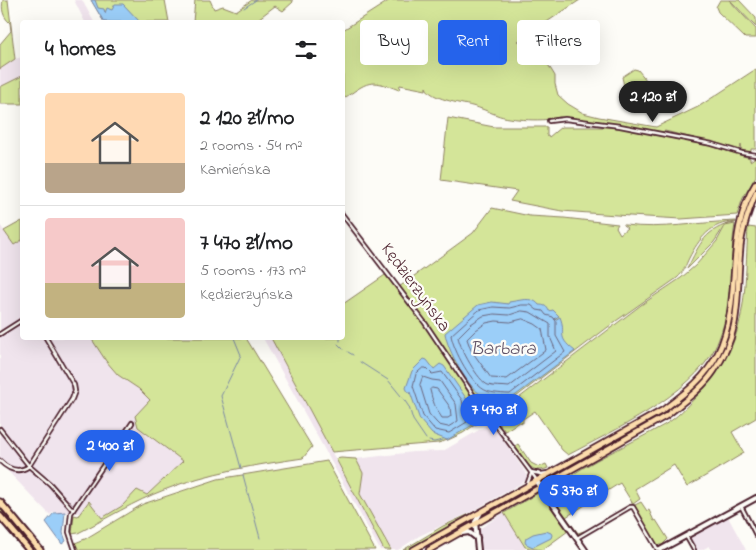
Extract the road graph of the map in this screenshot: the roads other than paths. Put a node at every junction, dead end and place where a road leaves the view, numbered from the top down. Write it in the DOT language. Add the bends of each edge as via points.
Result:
graph roads {
  1 [pos="549,121"];
  2 [pos="756,155"];
  3 [pos="756,183"];
  4 [pos="756,193"];
  5 [pos="345,218"];
  6 [pos="20,321"];
  7 [pos="0,334"];
  8 [pos="47,340"];
  9 [pos="132,423"];
  10 [pos="0,429"];
  11 [pos="0,460"];
  12 [pos="29,466"];
  13 [pos="531,472"];
  14 [pos="549,473"];
  15 [pos="536,480"];
  16 [pos="550,480"];
  17 [pos="526,486"];
  18 [pos="540,486"];
  19 [pos="546,495"];
  20 [pos="756,498"];
  21 [pos="0,502"];
  22 [pos="741,506"];
  23 [pos="489,507"];
  24 [pos="73,510"];
  25 [pos="0,516"];
  26 [pos="475,522"];
  27 [pos="756,535"];
  28 [pos="686,536"];
  29 [pos="450,537"];
  30 [pos="477,538"];
  31 [pos="577,538"];
  32 [pos="29,550"];
  33 [pos="40,550"];
  34 [pos="76,550"];
  35 [pos="412,550"];
  36 [pos="428,550"];
  37 [pos="478,550"];
  38 [pos="585,550"];
  39 [pos="659,550"];
  40 [pos="694,550"];
  1 -- 2 [label="street" via="565,119 627,127"];
  3 -- 14 [label="main road" via="737,230 731,307 718,353 708,369 688,391 663,410"];
  4 -- 16 [label="main road" via="743,230 738,311 730,340 713,372 666,416"];
  5 -- 13 [label="street, Kędzierzyńska" via="388,272"];
  6 -- 7 [label="street"];
  8 -- 12 [label="street" via="75,391"];
  9 -- 24 [label="street"];
  10 -- 12 [label="street"];
  11 -- 12 [label="street" via="7,468 22,470"];
  12 -- 24 [label="street"];
  13 -- 14 [label="street"];
  13 -- 15 [label="street, Kędzierzyńska"];
  13 -- 17 [label="street"];
  14 -- 15 [label="main road"];
  15 -- 17 [label="main road"];
  15 -- 18 [label="street, Kędzierzyńska"];
  16 -- 18 [label="main road"];
  16 -- 19 [label="street"];
  17 -- 23 [label="main road"];
  18 -- 19 [label="street, Kędzierzyńska"];
  18 -- 26 [label="main road"];
  19 -- 31 [label="street, Kędzierzyńska"];
  20 -- 22 [label="street"];
  21 -- 33 [label="highway"];
  22 -- 27 [label="street"];
  22 -- 28 [label="street"];
  23 -- 26 [label="street"];
  23 -- 35 [label="main road"];
  24 -- 34 [label="street" via="69,532"];
  25 -- 32 [label="highway"];
  26 -- 29 [label="main road"];
  26 -- 30 [label="street"];
  28 -- 39 [label="street"];
  28 -- 40 [label="street"];
  29 -- 30 [label="street" via="469,532"];
  29 -- 36 [label="main road"];
  30 -- 37 [label="street"];
  31 -- 38 [label="street, Kędzierzyńska"];
  31 -- 39 [label="street" via="631,507"];
}
